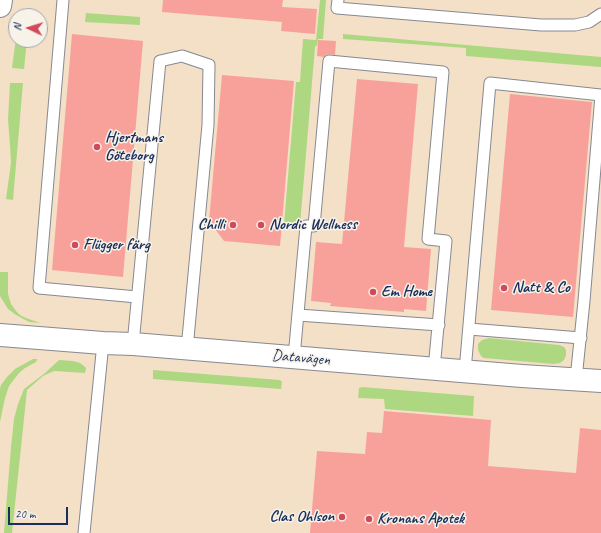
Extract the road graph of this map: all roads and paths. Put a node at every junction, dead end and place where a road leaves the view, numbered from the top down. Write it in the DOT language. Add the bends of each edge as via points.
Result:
graph roads {
  1 [pos="1,0"];
  2 [pos="63,0"];
  3 [pos="338,0"];
  4 [pos="0,6"];
  5 [pos="601,14"];
  6 [pos="601,95"];
  7 [pos="137,297"];
  8 [pos="298,315"];
  9 [pos="439,325"];
  10 [pos="469,329"];
  11 [pos="0,335"];
  12 [pos="581,338"];
  13 [pos="103,343"];
  14 [pos="133,344"];
  15 [pos="187,349"];
  16 [pos="294,357"];
  17 [pos="434,369"];
  18 [pos="465,371"];
  19 [pos="576,379"];
  20 [pos="601,381"];
  21 [pos="84,533"];
  1 -- 4 [label="street"];
  2 -- 7 [label="lane" via="39,288"];
  3 -- 5 [label="lane" via="337,8 541,25 575,25 589,22"];
  6 -- 10 [label="lane" via="490,83"];
  6 -- 12 [label="lane"];
  7 -- 14 [label="lane"];
  7 -- 15 [label="lane" via="160,61 182,56 209,65 208,125"];
  8 -- 9 [label="lane"];
  8 -- 9 [label="lane" via="306,226 314,226 329,61 443,72 428,239 446,241"];
  8 -- 16 [label="lane"];
  9 -- 17 [label="lane"];
  10 -- 12 [label="lane"];
  10 -- 18 [label="lane"];
  11 -- 13 [label="street, Datavägen"];
  12 -- 19 [label="lane"];
  13 -- 14 [label="street, Datavägen"];
  13 -- 21 [label="lane"];
  14 -- 15 [label="street, Datavägen"];
  15 -- 16 [label="street, Datavägen"];
  16 -- 17 [label="street, Datavägen"];
  17 -- 18 [label="street, Datavägen"];
  18 -- 19 [label="street, Datavägen"];
  19 -- 20 [label="street, Datavägen"];
}
